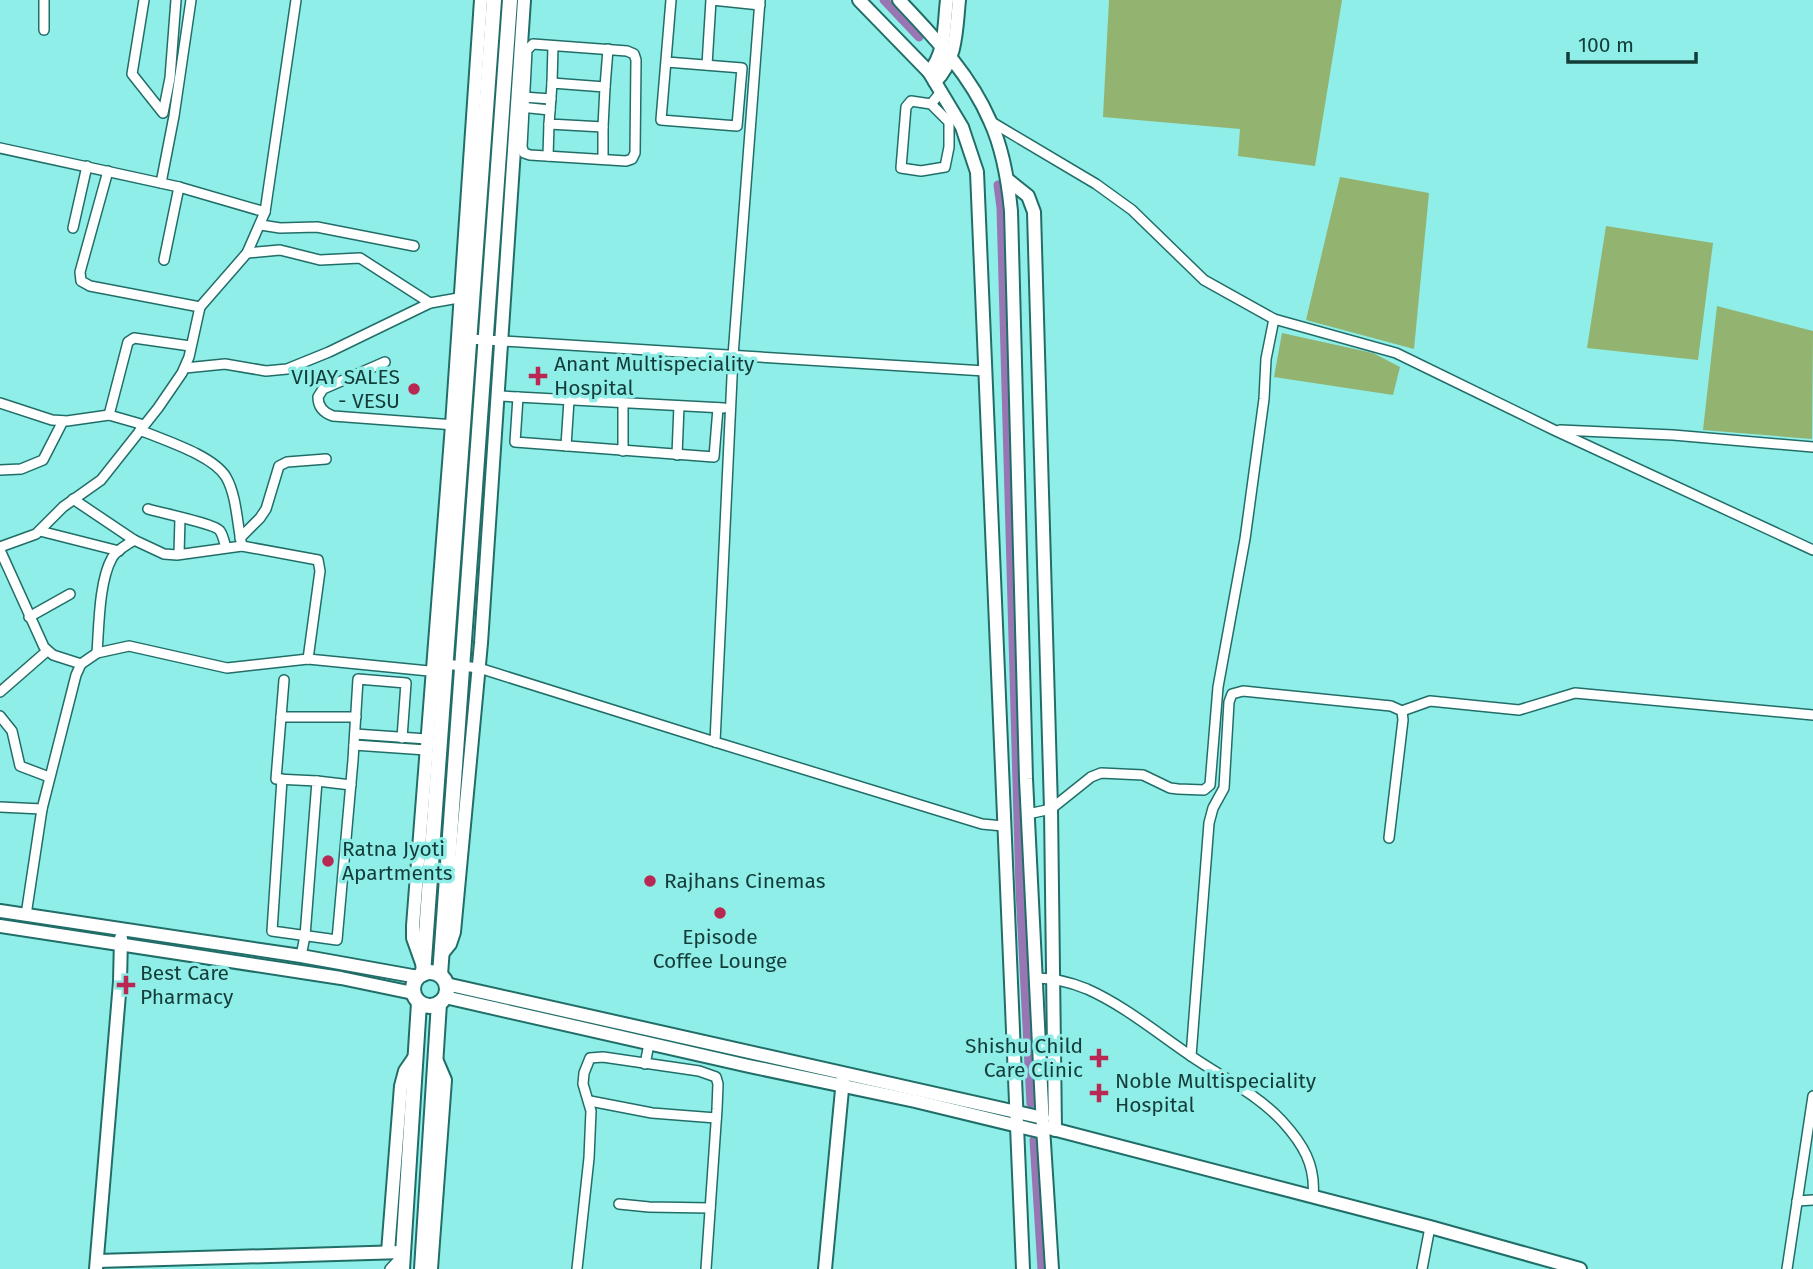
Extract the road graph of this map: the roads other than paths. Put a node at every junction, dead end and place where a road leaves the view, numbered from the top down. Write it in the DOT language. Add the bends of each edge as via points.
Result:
graph roads {
  1 [pos="44,0"];
  2 [pos="144,0"];
  3 [pos="176,0"];
  4 [pos="191,0"];
  5 [pos="296,0"];
  6 [pos="481,0"];
  7 [pos="494,0"];
  8 [pos="510,0"];
  9 [pos="524,0"];
  10 [pos="671,0"];
  11 [pos="712,0"];
  12 [pos="718,0"];
  13 [pos="859,0"];
  14 [pos="899,0"];
  15 [pos="947,0"];
  16 [pos="959,0"];
  17 [pos="760,2"];
  18 [pos="44,30"];
  19 [pos="942,45"];
  20 [pos="553,46"];
  21 [pos="608,49"];
  22 [pos="951,58"];
  23 [pos="667,62"];
  24 [pos="706,65"];
  25 [pos="935,82"];
  26 [pos="552,83"];
  27 [pos="606,87"];
  28 [pos="551,99"];
  29 [pos="521,102"];
  30 [pos="931,104"];
  31 [pos="550,110"];
  32 [pos="990,121"];
  33 [pos="550,124"];
  34 [pos="603,127"];
  35 [pos="0,148"];
  36 [pos="548,156"];
  37 [pos="603,159"];
  38 [pos="87,166"];
  39 [pos="108,171"];
  40 [pos="1008,180"];
  41 [pos="161,183"];
  42 [pos="179,187"];
  43 [pos="265,212"];
  44 [pos="261,225"];
  45 [pos="73,228"];
  46 [pos="414,246"];
  47 [pos="247,253"];
  48 [pos="164,260"];
  49 [pos="467,297"];
  50 [pos="430,303"];
  51 [pos="200,307"];
  52 [pos="1274,318"];
  53 [pos="470,339"];
  54 [pos="494,340"];
  55 [pos="190,346"];
  56 [pos="733,356"];
  57 [pos="386,362"];
  58 [pos="186,368"];
  59 [pos="985,371"];
  60 [pos="499,396"];
  61 [pos="517,397"];
  62 [pos="569,400"];
  63 [pos="0,402"];
  64 [pos="623,402"];
  65 [pos="680,406"];
  66 [pos="719,408"];
  67 [pos="730,408"];
  68 [pos="109,415"];
  69 [pos="63,421"];
  70 [pos="458,425"];
  71 [pos="142,427"];
  72 [pos="1554,430"];
  73 [pos="566,446"];
  74 [pos="1813,447"];
  75 [pos="622,450"];
  76 [pos="677,455"];
  77 [pos="326,459"];
  78 [pos="0,470"];
  79 [pos="74,499"];
  80 [pos="148,509"];
  81 [pos="180,518"];
  82 [pos="40,531"];
  83 [pos="134,540"];
  84 [pos="241,542"];
  85 [pos="226,547"];
  86 [pos="1813,550"];
  87 [pos="0,551"];
  88 [pos="119,551"];
  89 [pos="179,554"];
  90 [pos="70,594"];
  91 [pos="29,617"];
  92 [pos="47,651"];
  93 [pos="97,653"];
  94 [pos="308,659"];
  95 [pos="81,664"];
  96 [pos="463,666"];
  97 [pos="479,668"];
  98 [pos="441,669"];
  99 [pos="284,680"];
  100 [pos="0,692"];
  101 [pos="1402,711"];
  102 [pos="1813,715"];
  103 [pos="0,716"];
  104 [pos="281,716"];
  105 [pos="356,717"];
  106 [pos="355,734"];
  107 [pos="402,738"];
  108 [pos="715,742"];
  109 [pos="354,745"];
  110 [pos="427,745"];
  111 [pos="49,777"];
  112 [pos="282,779"];
  113 [pos="317,781"];
  114 [pos="351,785"];
  115 [pos="0,807"];
  116 [pos="42,809"];
  117 [pos="1051,809"];
  118 [pos="1028,814"];
  119 [pos="1003,826"];
  120 [pos="1389,838"];
  121 [pos="0,911"];
  122 [pos="26,915"];
  123 [pos="0,926"];
  124 [pos="122,929"];
  125 [pos="305,936"];
  126 [pos="121,945"];
  127 [pos="441,955"];
  128 [pos="301,956"];
  129 [pos="421,972"];
  130 [pos="1035,978"];
  131 [pos="1053,978"];
  132 [pos="442,990"];
  133 [pos="416,998"];
  134 [pos="649,1044"];
  135 [pos="666,1048"];
  136 [pos="416,1055"];
  137 [pos="1191,1056"];
  138 [pos="436,1059"];
  139 [pos="645,1065"];
  140 [pos="664,1066"];
  141 [pos="844,1072"];
  142 [pos="842,1086"];
  143 [pos="1813,1096"];
  144 [pos="590,1101"];
  145 [pos="1017,1112"];
  146 [pos="716,1118"];
  147 [pos="1017,1126"];
  148 [pos="1046,1126"];
  149 [pos="1314,1197"];
  150 [pos="1813,1200"];
  151 [pos="1797,1201"];
  152 [pos="619,1204"];
  153 [pos="710,1208"];
  154 [pos="1430,1227"];
  155 [pos="387,1252"];
  156 [pos="403,1259"];
  157 [pos="97,1265"];
  158 [pos="390,1269"];
  159 [pos="422,1269"];
  160 [pos="431,1269"];
  161 [pos="577,1269"];
  162 [pos="706,1269"];
  163 [pos="825,1269"];
  164 [pos="1023,1269"];
  165 [pos="1052,1269"];
  166 [pos="1422,1269"];
  167 [pos="1580,1269"];
  168 [pos="1787,1269"];
  1 -- 18 [label="street"];
  2 -- 3 [label="street" via="132,74 163,113"];
  4 -- 41 [label="street"];
  5 -- 43 [label="street"];
  6 -- 49 [label="street"];
  7 -- 49 [label="main road"];
  8 -- 54 [label="main road"];
  9 -- 29 [label="street"];
  10 -- 23 [label="street"];
  11 -- 12 [label="street"];
  11 -- 24 [label="street"];
  12 -- 17 [label="street"];
  13 -- 25 [label="street"];
  14 -- 19 [label="street"];
  15 -- 19 [label="street"];
  16 -- 22 [label="street"];
  17 -- 56 [label="street"];
  19 -- 22 [label="street"];
  19 -- 25 [label="street"];
  20 -- 21 [label="street"];
  20 -- 26 [label="street"];
  20 -- 29 [label="street" via="533,44 527,50"];
  21 -- 27 [label="street"];
  21 -- 37 [label="street" via="627,51 636,60 635,153 626,161"];
  22 -- 25 [label="street"];
  22 -- 32 [label="street"];
  23 -- 24 [label="street"];
  23 -- 24 [label="street" via="661,120 737,126 742,68"];
  25 -- 30 [label="street"];
  25 -- 59 [label="street" via="962,127 977,172"];
  26 -- 27 [label="street"];
  26 -- 28 [label="street"];
  27 -- 34 [label="street"];
  28 -- 29 [label="street"];
  28 -- 31 [label="street"];
  29 -- 31 [label="street"];
  29 -- 36 [label="street" via="524,153"];
  29 -- 54 [label="street"];
  30 -- 30 [label="street" via="911,101 906,107 901,168 945,167 949,122"];
  31 -- 33 [label="street"];
  32 -- 40 [label="street"];
  32 -- 52 [label="street" via="1096,184 1132,210 1204,279"];
  33 -- 34 [label="street"];
  33 -- 36 [label="street"];
  34 -- 37 [label="street"];
  35 -- 38 [label="street"];
  36 -- 37 [label="street"];
  38 -- 39 [label="street"];
  38 -- 45 [label="street"];
  39 -- 41 [label="street"];
  39 -- 51 [label="street" via="81,281"];
  40 -- 117 [label="street" via="1028,196 1034,212"];
  40 -- 118 [label="street"];
  41 -- 42 [label="street"];
  42 -- 43 [label="street"];
  42 -- 48 [label="street"];
  43 -- 44 [label="street"];
  44 -- 46 [label="street" via="317,227"];
  44 -- 47 [label="street"];
  47 -- 50 [label="street" via="280,250 320,260 360,258"];
  47 -- 51 [label="street"];
  49 -- 50 [label="street"];
  49 -- 53 [label="main road"];
  49 -- 70 [label="street"];
  50 -- 58 [label="street" via="286,369 271,372 225,364"];
  51 -- 55 [label="street"];
  52 -- 72 [label="street" via="1387,349"];
  52 -- 117 [label="street" via="1245,539 1218,687 1210,785 1203,790 1178,789 1143,775 1101,773"];
  53 -- 54 [label="street"];
  53 -- 70 [label="main road"];
  54 -- 56 [label="street"];
  54 -- 60 [label="street"];
  54 -- 96 [label="main road"];
  55 -- 58 [label="street"];
  55 -- 68 [label="street" via="139,339 128,342"];
  56 -- 59 [label="street"];
  56 -- 67 [label="street"];
  57 -- 70 [label="street" via="323,389 318,397 324,412"];
  58 -- 71 [label="street"];
  59 -- 119 [label="street"];
  60 -- 61 [label="street"];
  60 -- 97 [label="street"];
  61 -- 62 [label="street"];
  61 -- 73 [label="street" via="514,442"];
  62 -- 64 [label="street"];
  62 -- 73 [label="street"];
  63 -- 69 [label="street"];
  64 -- 65 [label="street"];
  64 -- 75 [label="street"];
  65 -- 66 [label="street"];
  65 -- 76 [label="street"];
  66 -- 67 [label="street"];
  66 -- 76 [label="street" via="714,457"];
  67 -- 108 [label="street"];
  68 -- 69 [label="street"];
  68 -- 71 [label="street"];
  69 -- 78 [label="street" via="43,460 21,469"];
  70 -- 98 [label="main road"];
  71 -- 79 [label="street" via="106,476"];
  71 -- 84 [label="street" via="222,471 230,486"];
  72 -- 74 [label="street"];
  72 -- 86 [label="street"];
  73 -- 75 [label="street"];
  75 -- 76 [label="street"];
  77 -- 84 [label="street" via="279,466 266,509"];
  79 -- 82 [label="street"];
  79 -- 83 [label="street"];
  80 -- 81 [label="street"];
  81 -- 85 [label="street" via="218,528"];
  81 -- 89 [label="street"];
  82 -- 87 [label="street"];
  82 -- 88 [label="street"];
  83 -- 88 [label="street"];
  83 -- 89 [label="street" via="164,554"];
  84 -- 85 [label="street"];
  84 -- 94 [label="street" via="318,560"];
  85 -- 89 [label="street"];
  87 -- 91 [label="street"];
  88 -- 93 [label="street" via="110,562 101,600"];
  90 -- 91 [label="street"];
  91 -- 92 [label="street"];
  92 -- 95 [label="street"];
  92 -- 100 [label="street"];
  93 -- 94 [label="street" via="136,647 237,668"];
  93 -- 95 [label="street"];
  94 -- 98 [label="street"];
  95 -- 111 [label="street"];
  96 -- 97 [label="street"];
  96 -- 98 [label="street"];
  96 -- 127 [label="main road"];
  97 -- 108 [label="street"];
  97 -- 127 [label="street" via="454,932"];
  98 -- 110 [label="street"];
  98 -- 129 [label="main road"];
  99 -- 104 [label="street"];
  101 -- 102 [label="street" via="1430,701 1519,709 1575,693"];
  101 -- 120 [label="street"];
  101 -- 137 [label="street" via="1391,706 1243,691 1230,697 1224,788 1209,823"];
  103 -- 111 [label="street" via="12,731 20,766"];
  104 -- 105 [label="street"];
  104 -- 112 [label="street" via="276,779"];
  105 -- 106 [label="street"];
  105 -- 107 [label="street" via="358,679 406,683"];
  106 -- 107 [label="street"];
  106 -- 109 [label="street"];
  107 -- 110 [label="street"];
  108 -- 119 [label="street" via="982,824"];
  109 -- 110 [label="street"];
  109 -- 114 [label="street"];
  110 -- 129 [label="street" via="412,933"];
  111 -- 116 [label="street"];
  112 -- 113 [label="street"];
  112 -- 125 [label="street" via="272,931"];
  113 -- 114 [label="street"];
  113 -- 125 [label="street"];
  114 -- 125 [label="street" via="337,940"];
  115 -- 116 [label="street"];
  116 -- 122 [label="street"];
  117 -- 118 [label="street"];
  117 -- 131 [label="street"];
  118 -- 130 [label="street"];
  119 -- 145 [label="street"];
  121 -- 122 [label="street"];
  122 -- 124 [label="street"];
  123 -- 126 [label="street"];
  124 -- 126 [label="street"];
  124 -- 128 [label="street"];
  125 -- 128 [label="street"];
  126 -- 133 [label="street" via="341,978"];
  126 -- 157 [label="street"];
  127 -- 132 [label="main road"];
  128 -- 129 [label="street"];
  129 -- 132 [label="main road" via="434,973"];
  129 -- 133 [label="main road" via="413,988"];
  130 -- 131 [label="street"];
  130 -- 148 [label="street"];
  131 -- 137 [label="street" via="1121,1007"];
  131 -- 148 [label="street"];
  132 -- 133 [label="main road" via="429,1006"];
  132 -- 134 [label="street"];
  132 -- 138 [label="main road"];
  132 -- 141 [label="street"];
  133 -- 136 [label="main road"];
  134 -- 135 [label="street"];
  134 -- 139 [label="street"];
  135 -- 140 [label="street"];
  135 -- 142 [label="street"];
  136 -- 155 [label="street" via="401,1086"];
  136 -- 156 [label="main road"];
  137 -- 149 [label="street" via="1281,1120 1311,1162"];
  138 -- 159 [label="main road"];
  138 -- 160 [label="street" via="444,1089"];
  139 -- 140 [label="street"];
  139 -- 144 [label="street" via="590,1058 583,1084"];
  140 -- 146 [label="street" via="716,1077"];
  141 -- 142 [label="street"];
  141 -- 145 [label="street"];
  142 -- 147 [label="street"];
  142 -- 163 [label="street"];
  143 -- 151 [label="street"];
  144 -- 146 [label="street"];
  144 -- 161 [label="street"];
  145 -- 147 [label="street"];
  145 -- 148 [label="street"];
  146 -- 153 [label="street"];
  147 -- 148 [label="street"];
  147 -- 164 [label="street"];
  148 -- 149 [label="street"];
  148 -- 165 [label="street"];
  149 -- 154 [label="street"];
  150 -- 151 [label="street"];
  151 -- 168 [label="street"];
  152 -- 153 [label="street"];
  153 -- 162 [label="street"];
  154 -- 166 [label="street"];
  154 -- 167 [label="street"];
  155 -- 156 [label="street"];
  155 -- 157 [label="street"];
  156 -- 158 [label="street"];
}
